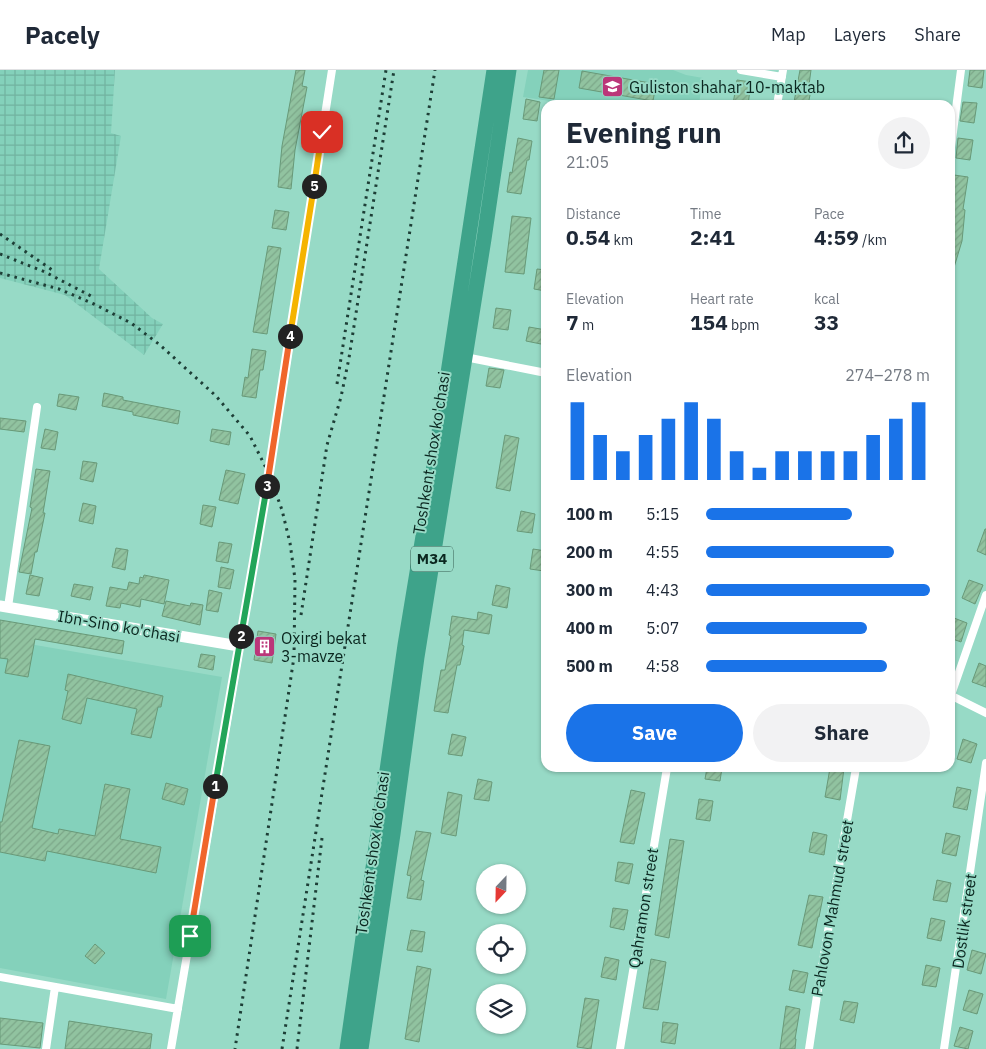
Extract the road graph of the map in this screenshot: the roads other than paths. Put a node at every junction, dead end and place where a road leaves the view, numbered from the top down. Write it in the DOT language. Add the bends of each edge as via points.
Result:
graph roads {
  1 [pos="332,70"];
  2 [pos="494,70"];
  3 [pos="509,70"];
  4 [pos="741,70"];
  5 [pos="961,70"];
  6 [pos="783,73"];
  7 [pos="777,100"];
  8 [pos="955,116"];
  9 [pos="465,357"];
  10 [pos="541,372"];
  11 [pos="37,407"];
  12 [pos="432,520"];
  13 [pos="986,594"];
  14 [pos="4,606"];
  15 [pos="239,646"];
  16 [pos="955,681"];
  17 [pos="955,698"];
  18 [pos="986,713"];
  19 [pos="986,763"];
  20 [pos="666,772"];
  21 [pos="855,772"];
  22 [pos="0,977"];
  23 [pos="55,987"];
  24 [pos="178,1009"];
  25 [pos="46,1049"];
  26 [pos="171,1049"];
  27 [pos="347,1049"];
  28 [pos="361,1049"];
  29 [pos="620,1049"];
  30 [pos="809,1049"];
  31 [pos="944,1049"];
  1 -- 15 [label="street"];
  2 -- 12 [label="highway, Toshkent shox ko'chasi / M34"];
  3 -- 9 [label="highway, Toshkent shox ko'chasi / M34"];
  4 -- 6 [label="street"];
  5 -- 8 [label="street"];
  6 -- 7 [label="street"];
  9 -- 10 [label="street"];
  9 -- 12 [label="highway, Toshkent shox ko'chasi / M34"];
  11 -- 14 [label="street"];
  12 -- 27 [label="highway, Toshkent shox ko'chasi / M34" via="405,645"];
  12 -- 28 [label="highway, Toshkent shox ko'chasi / M34"];
  13 -- 16 [label="street"];
  14 -- 15 [label="main road, Ibn-Sino ko'chasi"];
  15 -- 24 [label="street"];
  17 -- 18 [label="street"];
  19 -- 31 [label="street, Dostlik street"];
  20 -- 29 [label="street, Qahramon street"];
  21 -- 30 [label="street, Pahlovon Mahmud street"];
  22 -- 23 [label="street"];
  23 -- 24 [label="street"];
  23 -- 25 [label="street"];
  24 -- 26 [label="street"];
}
